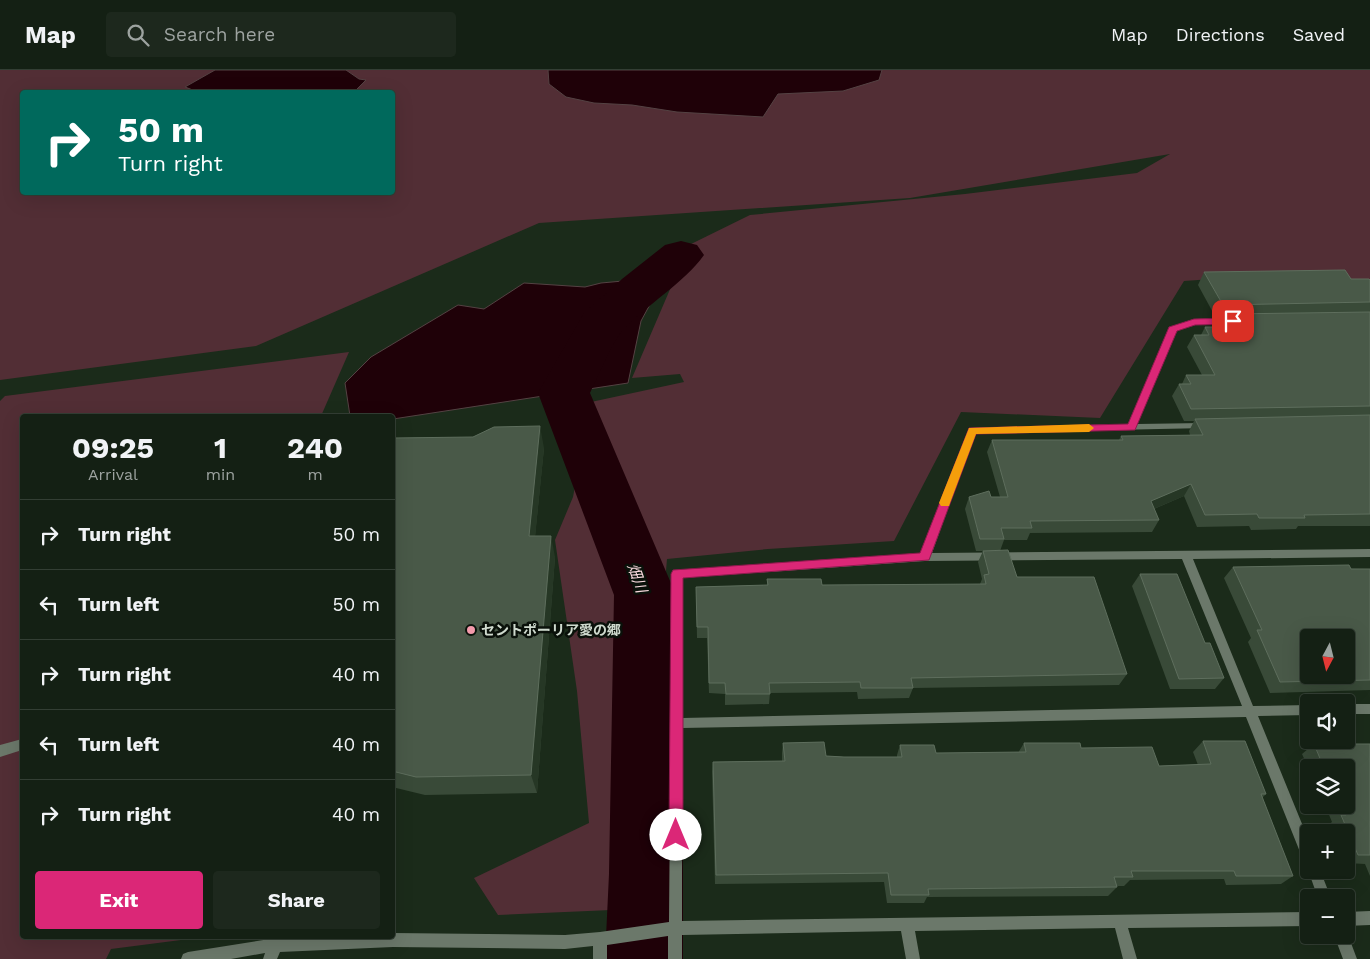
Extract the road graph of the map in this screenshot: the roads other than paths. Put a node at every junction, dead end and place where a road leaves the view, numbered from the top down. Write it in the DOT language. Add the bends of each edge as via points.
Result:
graph roads {
  1 [pos="1243,321"];
  2 [pos="1211,426"];
  3 [pos="1132,427"];
  4 [pos="1370,553"];
  5 [pos="1186,555"];
  6 [pos="924,557"];
  7 [pos="1355,709"];
  8 [pos="1370,709"];
  9 [pos="1300,710"];
  10 [pos="1250,711"];
  11 [pos="677,723"];
  12 [pos="20,745"];
  13 [pos="0,750"];
  14 [pos="1300,835"];
  15 [pos="1370,918"];
  16 [pos="1300,919"];
  17 [pos="1355,919"];
  18 [pos="1120,922"];
  19 [pos="907,925"];
  20 [pos="675,928"];
  21 [pos="600,939"];
  22 [pos="1344,944"];
  23 [pos="276,945"];
  24 [pos="188,959"];
  25 [pos="270,959"];
  26 [pos="600,959"];
  27 [pos="675,959"];
  28 [pos="913,959"];
  29 [pos="1130,959"];
  30 [pos="1350,959"];
  1 -- 3 [label="street" via="1194,322 1173,329"];
  2 -- 3 [label="street"];
  3 -- 6 [label="street" via="972,430"];
  4 -- 5 [label="street"];
  5 -- 6 [label="street"];
  5 -- 10 [label="street"];
  6 -- 11 [label="street" via="677,574"];
  7 -- 8 [label="street"];
  9 -- 10 [label="street"];
  10 -- 11 [label="street"];
  10 -- 14 [label="street"];
  11 -- 20 [label="street"];
  12 -- 13 [label="street"];
  15 -- 17 [label="street"];
  16 -- 18 [label="street"];
  18 -- 19 [label="street"];
  18 -- 29 [label="street"];
  19 -- 20 [label="street"];
  19 -- 28 [label="street"];
  20 -- 21 [label="street"];
  20 -- 27 [label="street"];
  21 -- 23 [label="street" via="565,942 393,940"];
  21 -- 26 [label="street"];
  22 -- 30 [label="street"];
  23 -- 24 [label="street"];
  23 -- 25 [label="street"];
}
